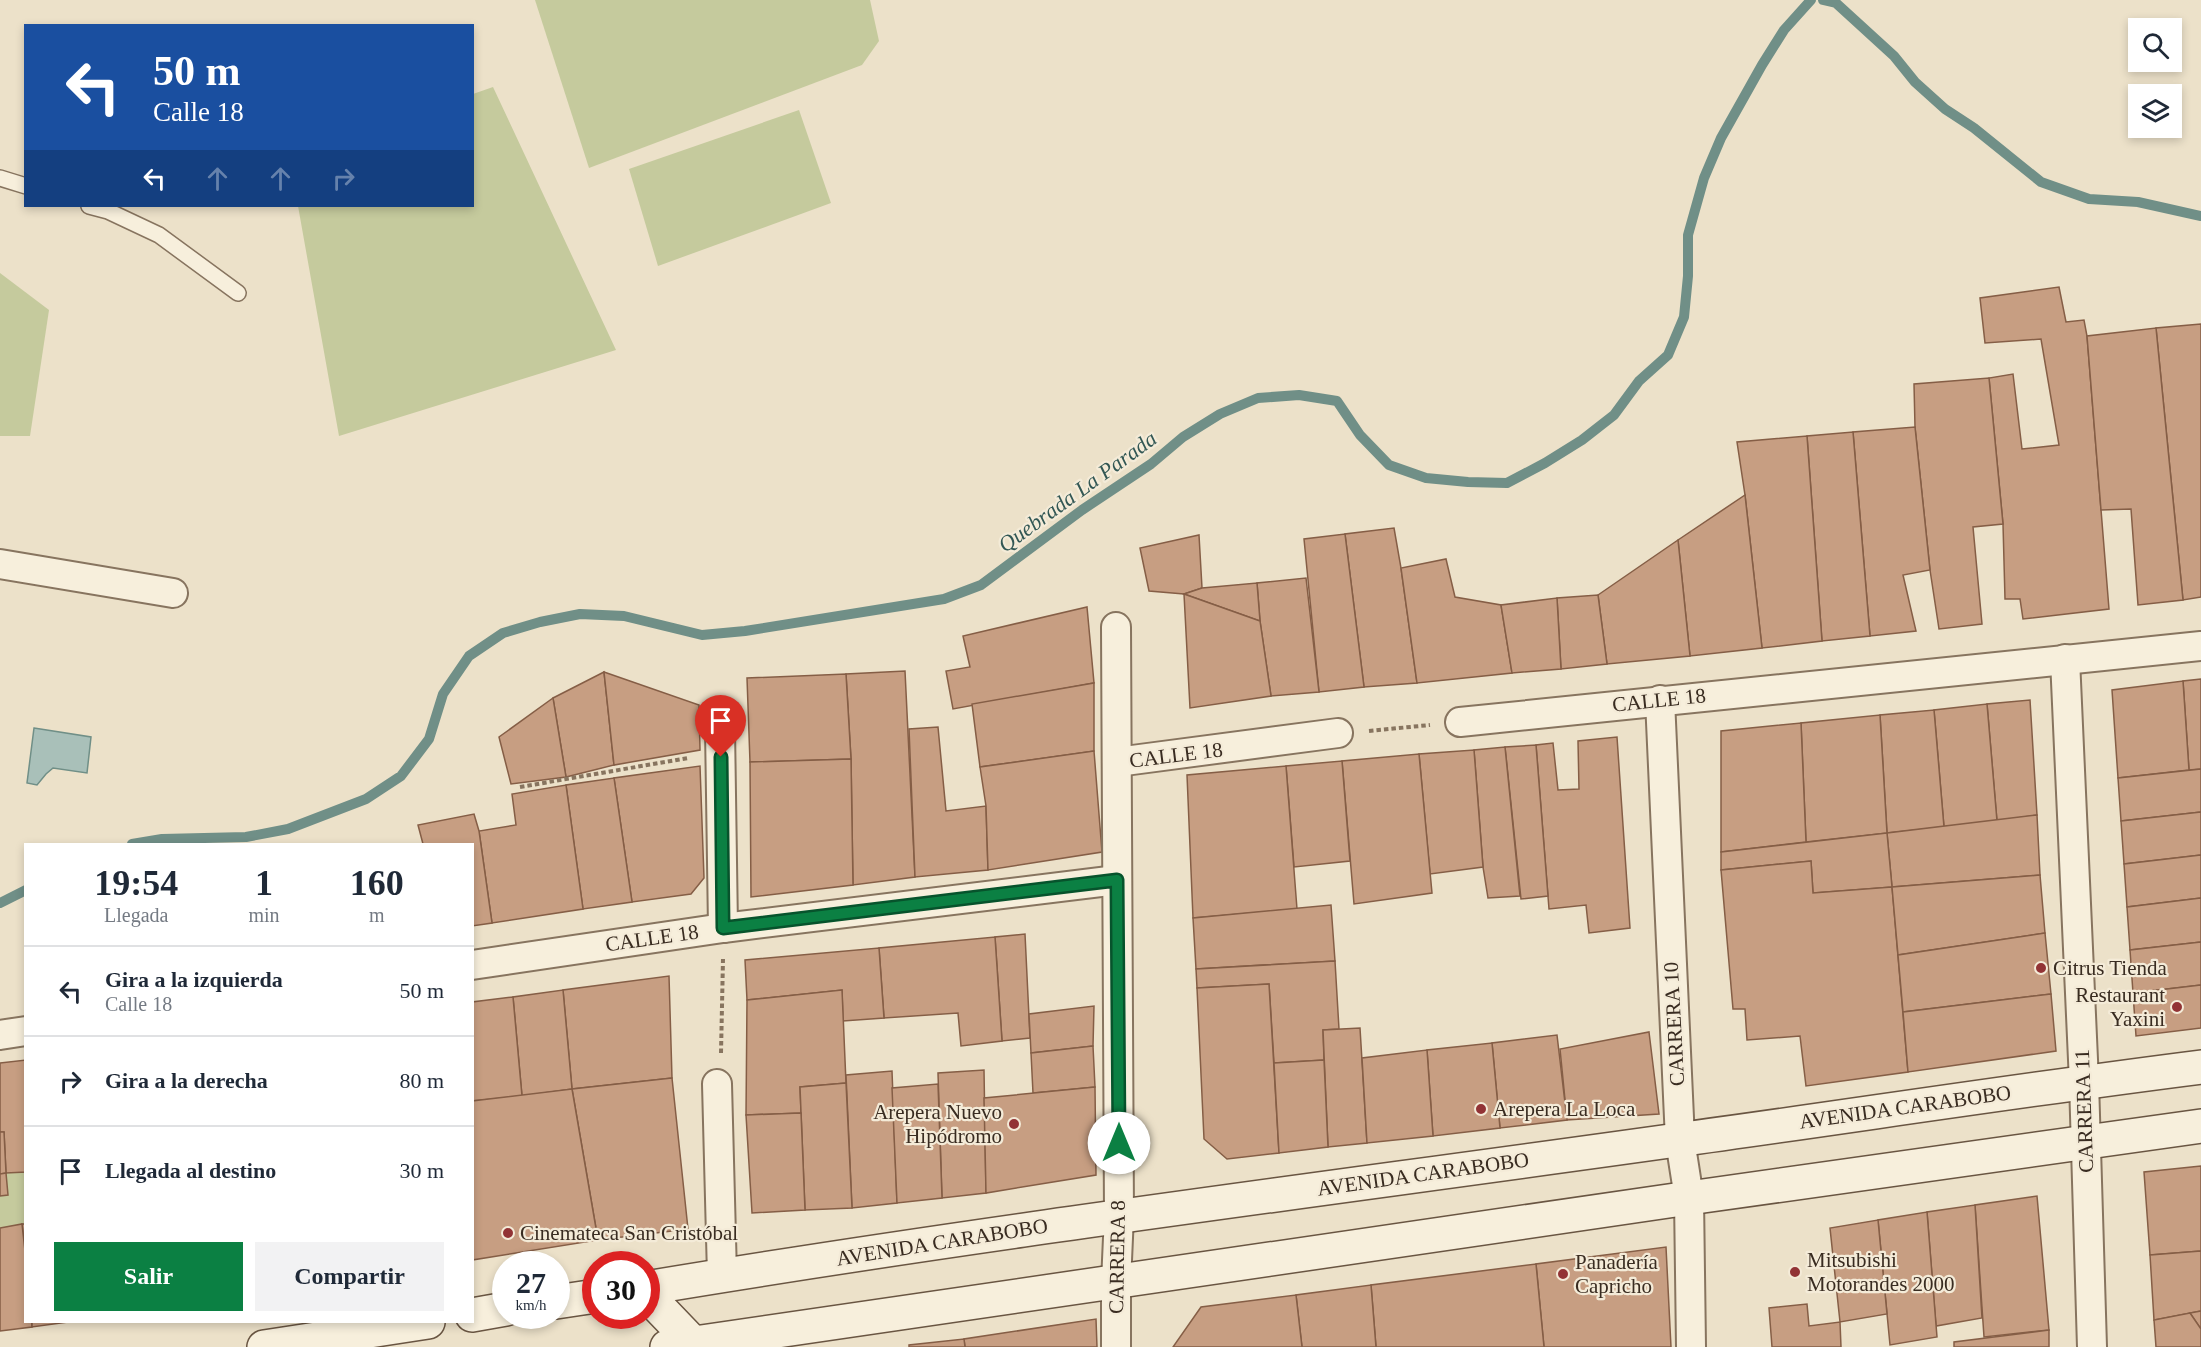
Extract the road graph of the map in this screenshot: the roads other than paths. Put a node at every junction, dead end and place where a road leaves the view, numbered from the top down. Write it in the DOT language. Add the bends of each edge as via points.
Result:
graph roads {
  1 [pos="0,178"];
  2 [pos="24,185"];
  3 [pos="92,207"];
  4 [pos="238,293"];
  5 [pos="0,564"];
  6 [pos="173,593"];
  7 [pos="1116,627"];
  8 [pos="2201,646"];
  9 [pos="2065,659"];
  10 [pos="1660,700"];
  11 [pos="1460,722"];
  12 [pos="720,728"];
  13 [pos="1338,734"];
  14 [pos="1117,762"];
  15 [pos="1117,880"];
  16 [pos="723,928"];
  17 [pos="474,965"];
  18 [pos="24,1031"];
  19 [pos="0,1035"];
  20 [pos="2201,1067"];
  21 [pos="2084,1082"];
  22 [pos="717,1084"];
  23 [pos="2201,1126"];
  24 [pos="1680,1140"];
  25 [pos="2085,1141"];
  26 [pos="1689,1197"];
  27 [pos="1119,1215"];
  28 [pos="722,1275"];
  29 [pos="1116,1283"];
  30 [pos="660,1286"];
  31 [pos="492,1312"];
  32 [pos="660,1313"];
  33 [pos="474,1315"];
  34 [pos="421,1323"];
  35 [pos="684,1346"];
  36 [pos="264,1347"];
  37 [pos="1116,1347"];
  38 [pos="1691,1347"];
  39 [pos="2092,1347"];
  1 -- 2 [label="lane"];
  3 -- 4 [label="lane" via="159,235"];
  5 -- 6 [label="street"];
  7 -- 14 [label="street, CARRERA 8"];
  8 -- 9 [label="street, CALLE 18"];
  9 -- 10 [label="street, CALLE 18"];
  9 -- 21 [label="street, CARRERA 11"];
  10 -- 11 [label="street, CALLE 18"];
  10 -- 24 [label="street, CARRERA 10"];
  12 -- 16 [label="street"];
  13 -- 14 [label="street, CALLE 18"];
  14 -- 15 [label="street, CARRERA 8"];
  15 -- 16 [label="street, CALLE 18"];
  15 -- 27 [label="street, CARRERA 8"];
  16 -- 17 [label="street, CALLE 18"];
  18 -- 19 [label="street"];
  20 -- 21 [label="main road, AVENIDA CARABOBO"];
  21 -- 24 [label="main road, AVENIDA CARABOBO"];
  21 -- 25 [label="street, CARRERA 11"];
  22 -- 28 [label="street"];
  23 -- 25 [label="main road"];
  24 -- 26 [label="street, CARRERA 10"];
  24 -- 27 [label="main road, AVENIDA CARABOBO"];
  25 -- 26 [label="main road"];
  25 -- 39 [label="street, CARRERA 11"];
  26 -- 29 [label="main road"];
  26 -- 38 [label="street, CARRERA 10"];
  27 -- 28 [label="main road, AVENIDA CARABOBO"];
  27 -- 29 [label="street, CARRERA 8"];
  28 -- 30 [label="main road, AVENIDA CARABOBO"];
  29 -- 35 [label="main road"];
  29 -- 37 [label="street, CARRERA 8"];
  31 -- 33 [label="main road"];
  32 -- 35 [label="main road"];
  34 -- 36 [label="main road"];
}
